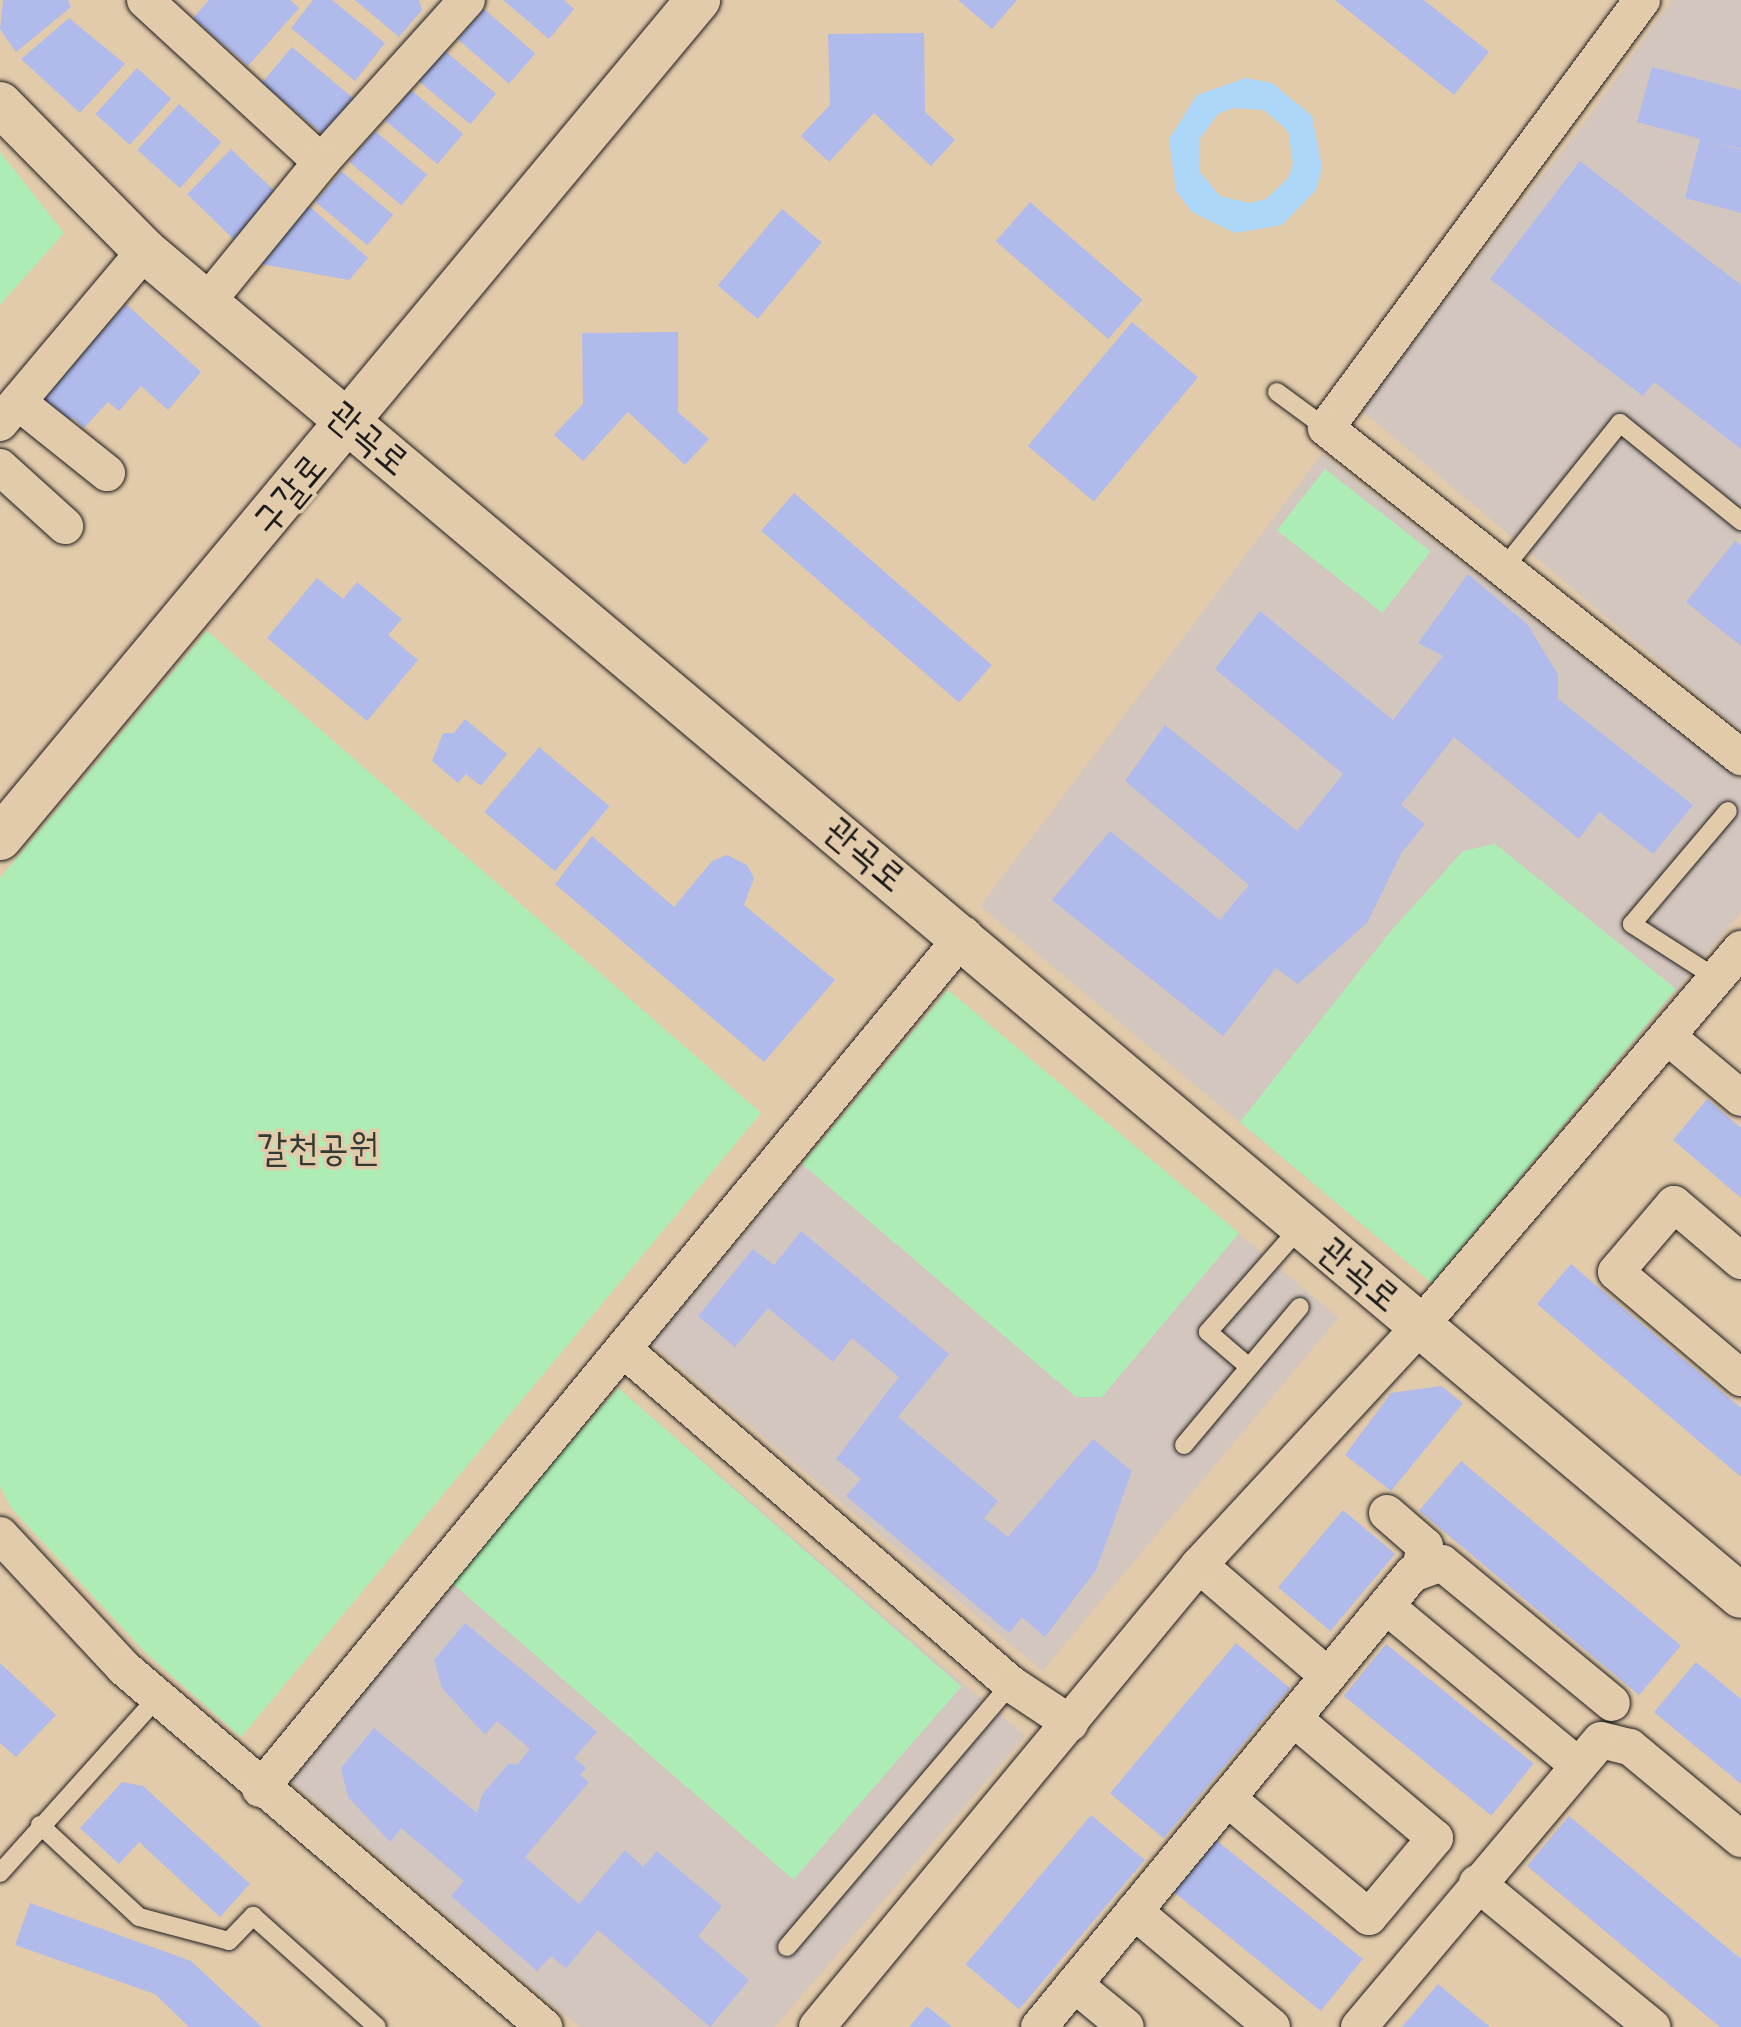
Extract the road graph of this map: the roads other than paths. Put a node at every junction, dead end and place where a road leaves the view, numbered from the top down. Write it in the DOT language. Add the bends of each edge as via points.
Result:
graph roads {
  1 [pos="145,0"];
  2 [pos="467,0"];
  3 [pos="698,0"];
  4 [pos="1642,0"];
  5 [pos="0,104"];
  6 [pos="321,162"];
  7 [pos="145,251"];
  8 [pos="207,302"];
  9 [pos="1277,392"];
  10 [pos="9,413"];
  11 [pos="349,422"];
  12 [pos="1326,428"];
  13 [pos="0,467"];
  14 [pos="107,473"];
  15 [pos="1741,521"];
  16 [pos="65,526"];
  17 [pos="1503,569"];
  18 [pos="1741,757"];
  19 [pos="1728,811"];
  20 [pos="0,838"];
  21 [pos="964,935"];
  22 [pos="1741,949"];
  23 [pos="1716,978"];
  24 [pos="1668,1037"];
  25 [pos="1741,1098"];
  26 [pos="1301,1226"];
  27 [pos="1741,1261"];
  28 [pos="1300,1307"];
  29 [pos="1421,1325"];
  30 [pos="623,1349"];
  31 [pos="1249,1367"];
  32 [pos="1741,1378"];
  33 [pos="1184,1445"];
  34 [pos="1387,1513"];
  35 [pos="0,1535"];
  36 [pos="1199,1565"];
  37 [pos="1419,1571"];
  38 [pos="1741,1596"];
  39 [pos="1386,1606"];
  40 [pos="1328,1676"];
  41 [pos="1011,1684"];
  42 [pos="158,1697"];
  43 [pos="1612,1703"];
  44 [pos="1294,1719"];
  45 [pos="1070,1723"];
  46 [pos="1576,1764"];
  47 [pos="260,1789"];
  48 [pos="1227,1798"];
  49 [pos="40,1825"];
  50 [pos="1741,1839"];
  51 [pos="0,1872"];
  52 [pos="1477,1883"];
  53 [pos="1134,1911"];
  54 [pos="787,1947"];
  55 [pos="1074,1984"];
  56 [pos="377,2027"];
  57 [pos="544,2027"];
  58 [pos="817,2027"];
  59 [pos="1039,2027"];
  60 [pos="1126,2027"];
  61 [pos="1272,2027"];
  62 [pos="1359,2027"];
  63 [pos="1652,2027"];
  1 -- 6 [label="street"];
  2 -- 6 [label="street"];
  3 -- 11 [label="street, 구갈로"];
  4 -- 12 [label="street"];
  5 -- 7 [label="street, 관곡로"];
  6 -- 8 [label="street"];
  7 -- 8 [label="street, 관곡로"];
  7 -- 10 [label="street"];
  8 -- 11 [label="street, 관곡로"];
  9 -- 12 [label="lane"];
  10 -- 14 [label="street"];
  11 -- 20 [label="street, 구갈로"];
  11 -- 21 [label="street, 관곡로"];
  12 -- 17 [label="street"];
  13 -- 16 [label="street"];
  15 -- 17 [label="lane" via="1620,423"];
  17 -- 18 [label="street"];
  19 -- 23 [label="lane" via="1632,924"];
  21 -- 26 [label="street, 관곡로"];
  21 -- 30 [label="street"];
  22 -- 23 [label="street"];
  23 -- 24 [label="street"];
  24 -- 25 [label="street"];
  24 -- 29 [label="street"];
  26 -- 29 [label="street, 관곡로"];
  26 -- 31 [label="lane" via="1208,1332"];
  27 -- 32 [label="street" via="1674,1204 1616,1272"];
  28 -- 31 [label="lane"];
  29 -- 36 [label="street"];
  29 -- 38 [label="street, 관곡로"];
  30 -- 41 [label="street"];
  30 -- 47 [label="street"];
  31 -- 33 [label="lane"];
  34 -- 37 [label="street" via="1425,1546"];
  35 -- 42 [label="street"];
  36 -- 40 [label="street"];
  36 -- 45 [label="street"];
  37 -- 39 [label="street"];
  37 -- 43 [label="street" via="1442,1563"];
  39 -- 40 [label="street"];
  39 -- 46 [label="street"];
  40 -- 44 [label="street"];
  41 -- 45 [label="street"];
  41 -- 54 [label="lane"];
  42 -- 47 [label="street"];
  42 -- 49 [label="lane"];
  44 -- 48 [label="street"];
  44 -- 48 [label="street" via="1435,1838 1369,1917"];
  45 -- 58 [label="street"];
  46 -- 50 [label="street" via="1601,1740 1630,1747"];
  46 -- 52 [label="street"];
  47 -- 57 [label="street"];
  48 -- 53 [label="street"];
  49 -- 51 [label="lane"];
  49 -- 56 [label="lane" via="139,1917 229,1941 253,1916"];
  52 -- 62 [label="street"];
  52 -- 63 [label="street"];
  53 -- 55 [label="street"];
  53 -- 61 [label="street"];
  55 -- 59 [label="street"];
  55 -- 60 [label="street"];
}
